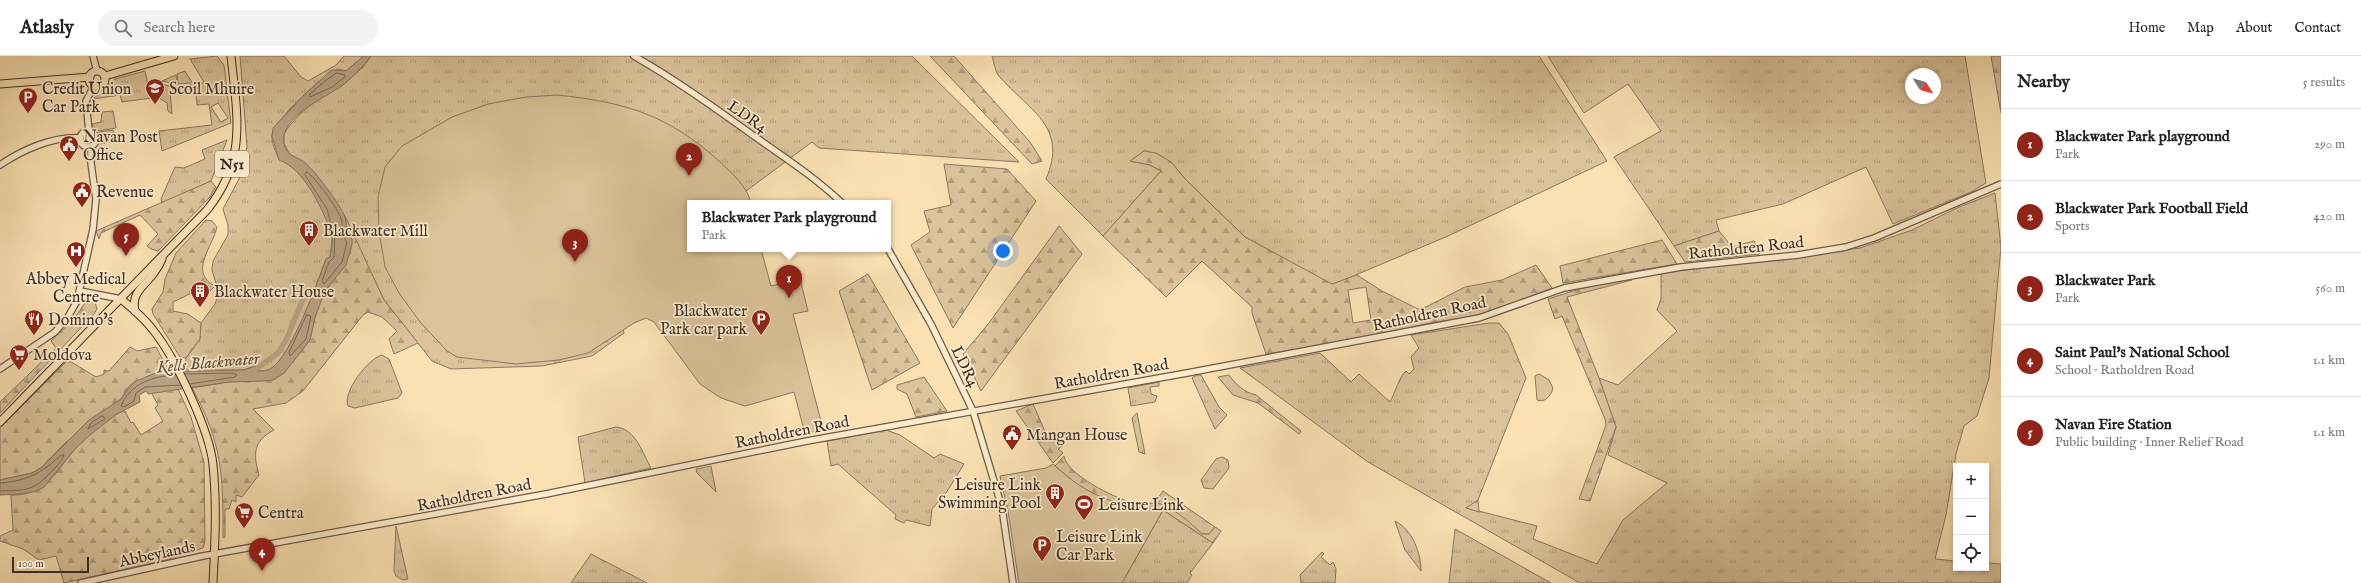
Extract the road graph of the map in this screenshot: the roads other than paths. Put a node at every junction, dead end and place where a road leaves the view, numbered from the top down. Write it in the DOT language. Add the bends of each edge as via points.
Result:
graph roads {
  1 [pos="93,56"];
  2 [pos="174,56"];
  3 [pos="231,56"];
  4 [pos="634,56"];
  5 [pos="96,71"];
  6 [pos="105,76"];
  7 [pos="90,78"];
  8 [pos="0,84"];
  9 [pos="94,86"];
  10 [pos="89,132"];
  11 [pos="81,138"];
  12 [pos="91,146"];
  13 [pos="0,165"];
  14 [pos="2001,184"];
  15 [pos="838,200"];
  16 [pos="167,250"];
  17 [pos="890,252"];
  18 [pos="80,291"];
  19 [pos="121,299"];
  20 [pos="135,311"];
  21 [pos="0,369"];
  22 [pos="973,411"];
  23 [pos="0,422"];
  24 [pos="214,554"];
  25 [pos="81,583"];
  26 [pos="212,583"];
  27 [pos="1013,583"];
  1 -- 5 [label="street"];
  2 -- 6 [label="main road"];
  3 -- 16 [label="main road, N51" via="238,133 229,173 208,209"];
  4 -- 15 [label="street, LDR4" via="667,75 791,162"];
  5 -- 6 [label="main road" via="102,72"];
  5 -- 7 [label="main road"];
  6 -- 9 [label="main road" via="104,84 100,87"];
  7 -- 8 [label="main road"];
  7 -- 9 [label="main road" via="90,83"];
  9 -- 10 [label="street" via="86,101"];
  10 -- 11 [label="street"];
  10 -- 12 [label="street" via="96,138"];
  11 -- 12 [label="street" via="83,145"];
  11 -- 13 [label="street" via="51,141 25,151"];
  12 -- 18 [label="street" via="96,199 93,229"];
  14 -- 22 [label="street, Ratholdren Road" via="1874,238 1846,247 1798,255 1681,267 1564,288 1479,318"];
  16 -- 19 [label="main road, N51"];
  16 -- 20 [label="main road" via="154,273 135,295"];
  17 -- 22 [label="street, LDR4" via="932,324"];
  18 -- 19 [label="street"];
  18 -- 21 [label="street" via="73,308 55,332"];
  19 -- 20 [label="main road"];
  19 -- 23 [label="main road"];
  20 -- 24 [label="main road" via="153,330 173,362 204,428 213,464"];
  22 -- 24 [label="street, Ratholdren Road" via="807,441 546,494"];
  22 -- 27 [label="street, LDR4" via="1002,508"];
  24 -- 25 [label="street, Abbeylands"];
  24 -- 26 [label="main road"];
}
